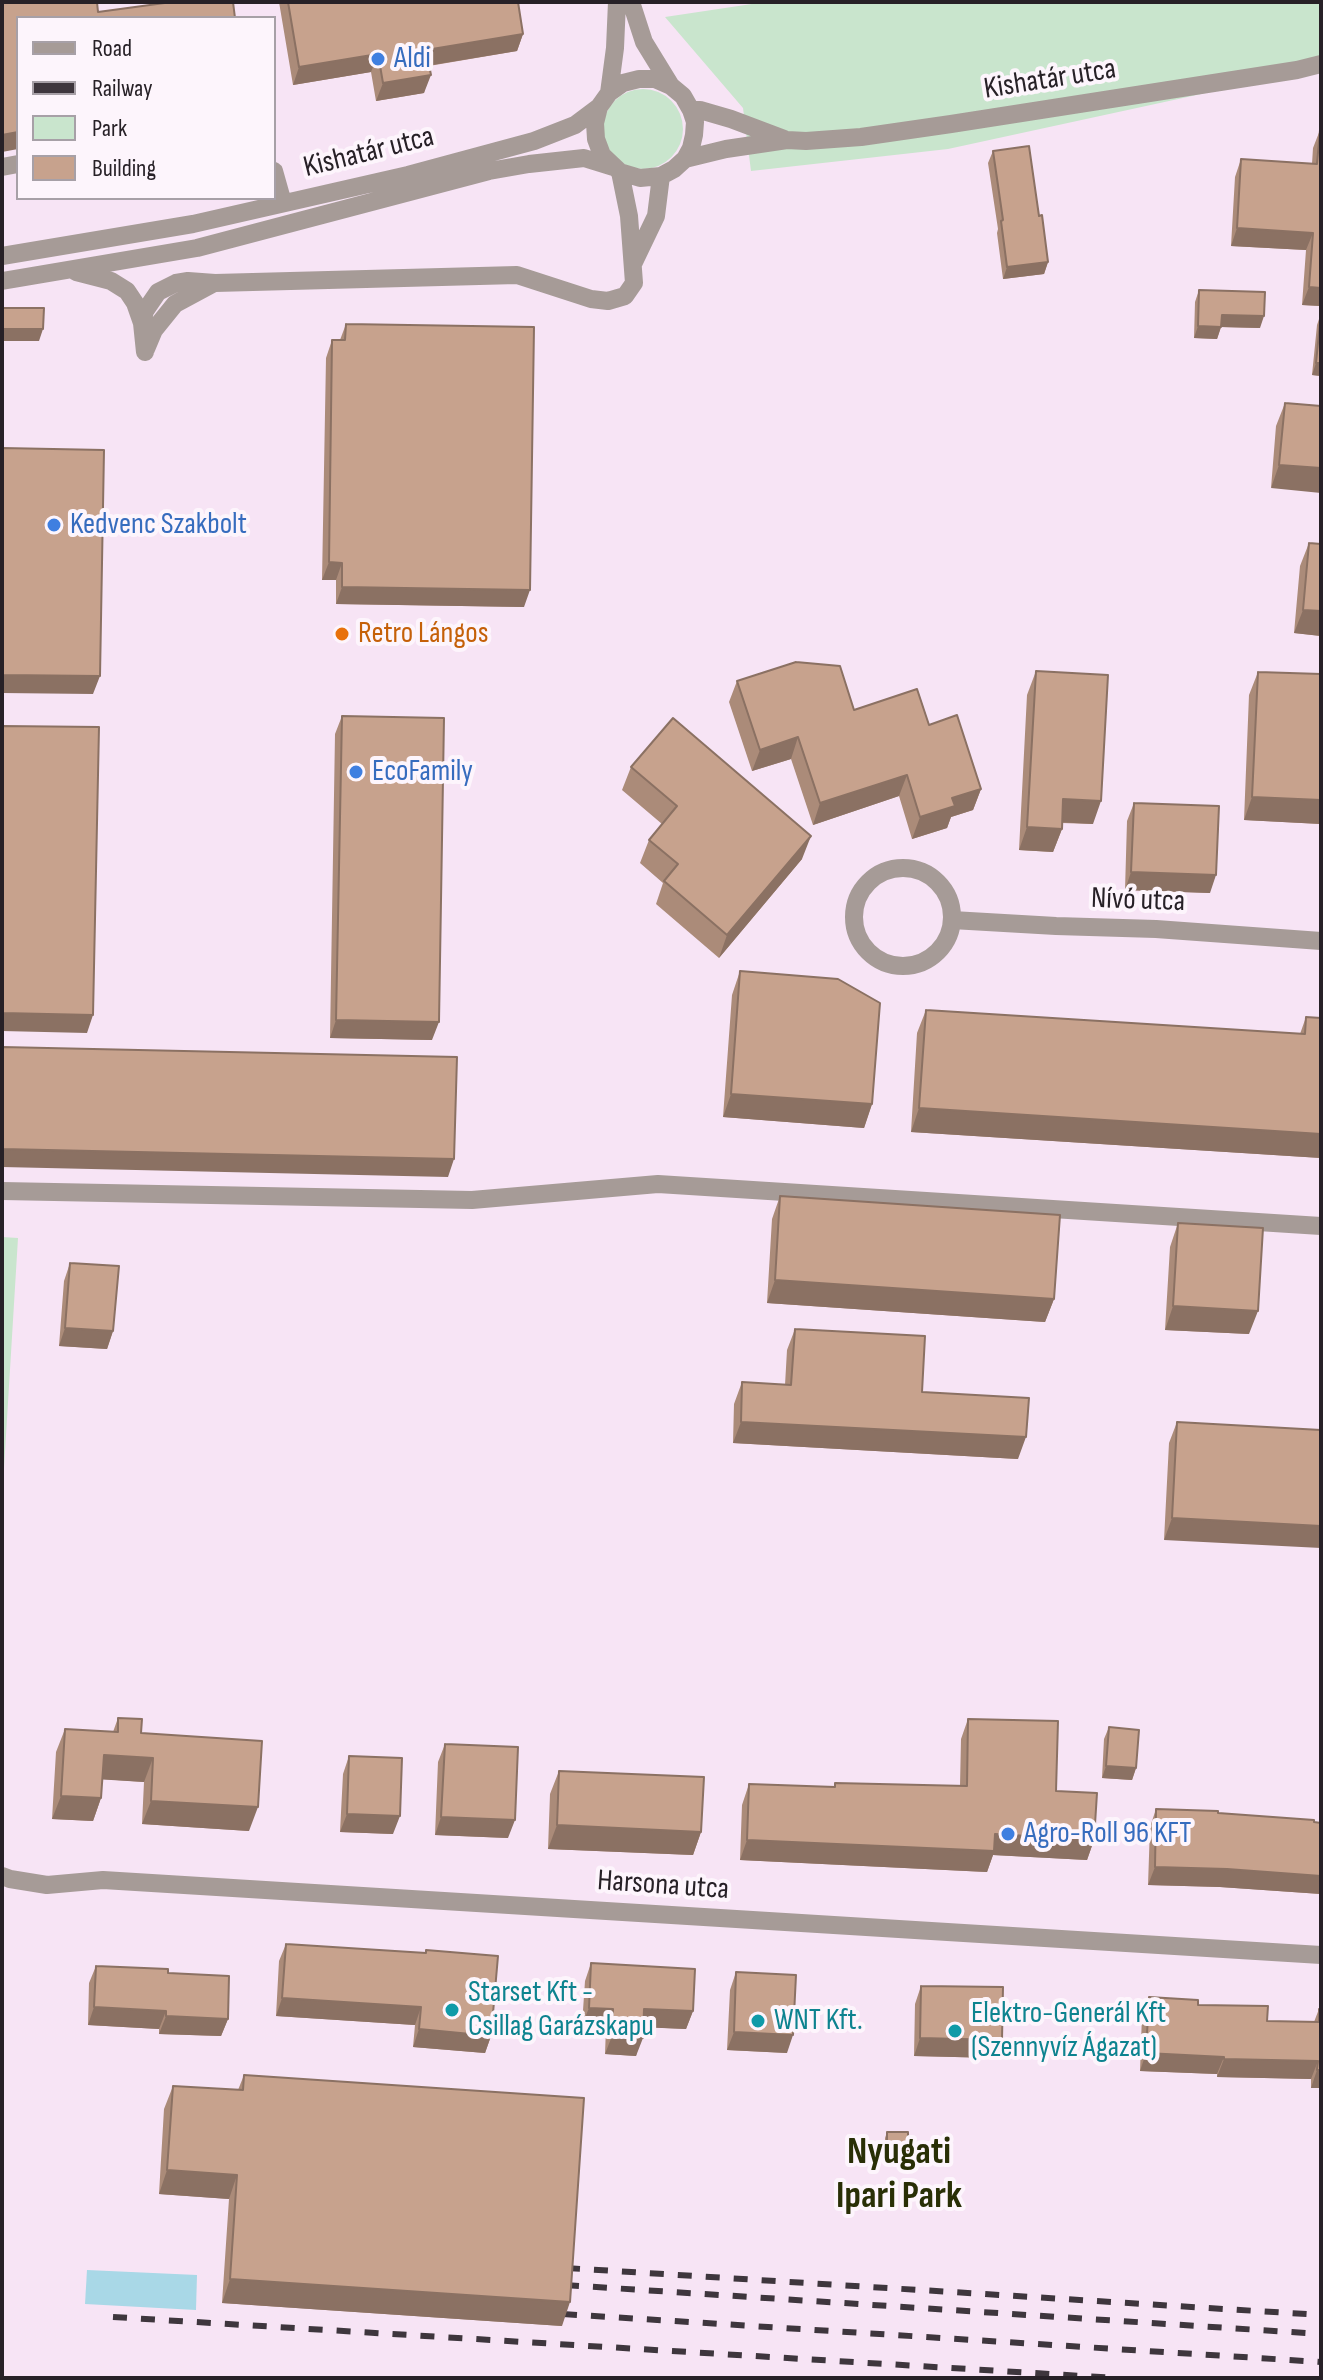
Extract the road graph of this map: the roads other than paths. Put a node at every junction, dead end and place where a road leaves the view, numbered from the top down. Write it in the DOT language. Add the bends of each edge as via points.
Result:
graph roads {
  1 [pos="617,2"];
  2 [pos="631,2"];
  3 [pos="1321,64"];
  4 [pos="671,86"];
  5 [pos="604,100"];
  6 [pos="691,110"];
  7 [pos="787,140"];
  8 [pos="685,159"];
  9 [pos="616,169"];
  10 [pos="661,176"];
  11 [pos="276,178"];
  12 [pos="283,203"];
  13 [pos="2,256"];
  14 [pos="632,267"];
  15 [pos="69,270"];
  16 [pos="2,281"];
  17 [pos="215,283"];
  18 [pos="142,323"];
  19 [pos="952,920"];
  20 [pos="1321,941"];
  21 [pos="2,1191"];
  22 [pos="1321,1226"];
  23 [pos="2,1876"];
  24 [pos="1321,1955"];
  1 -- 5 [label="street" via="615,48"];
  2 -- 4 [label="street" via="644,42"];
  3 -- 7 [label="street, Kishatár utca" via="861,137"];
  4 -- 5 [label="street" via="639,79 623,83"];
  4 -- 6 [label="street"];
  5 -- 9 [label="street" via="595,123 596,139"];
  5 -- 12 [label="street, Kishatár utca" via="575,125 534,141"];
  6 -- 7 [label="street"];
  6 -- 8 [label="street" via="694,135"];
  7 -- 8 [label="street"];
  8 -- 10 [label="street"];
  9 -- 10 [label="street" via="640,178"];
  9 -- 14 [label="street" via="629,216"];
  9 -- 15 [label="street, Kishatár utca" via="570,158 489,171 197,248"];
  10 -- 14 [label="street" via="656,216"];
  11 -- 12 [label="street"];
  12 -- 13 [label="street, Kishatár utca" via="166,230"];
  14 -- 17 [label="street" via="634,283 625,296 608,301 517,275"];
  15 -- 16 [label="street, Kishatár utca"];
  15 -- 18 [label="street" via="119,285 135,303"];
  17 -- 18 [label="street" via="188,281 165,287 151,300"];
  17 -- 18 [label="street" via="175,304 154,330 145,352"];
  19 -- 19 [label="street" via="945,891 935,880 908,868 879,874 866,885 854,915 863,946 888,964 903,966 918,964 942,948"];
  19 -- 20 [label="street, Nívó utca"];
  21 -- 22 [label="street" via="472,1200 658,1184"];
  23 -- 24 [label="street, Harsona utca" via="47,1885 103,1880"];
}
